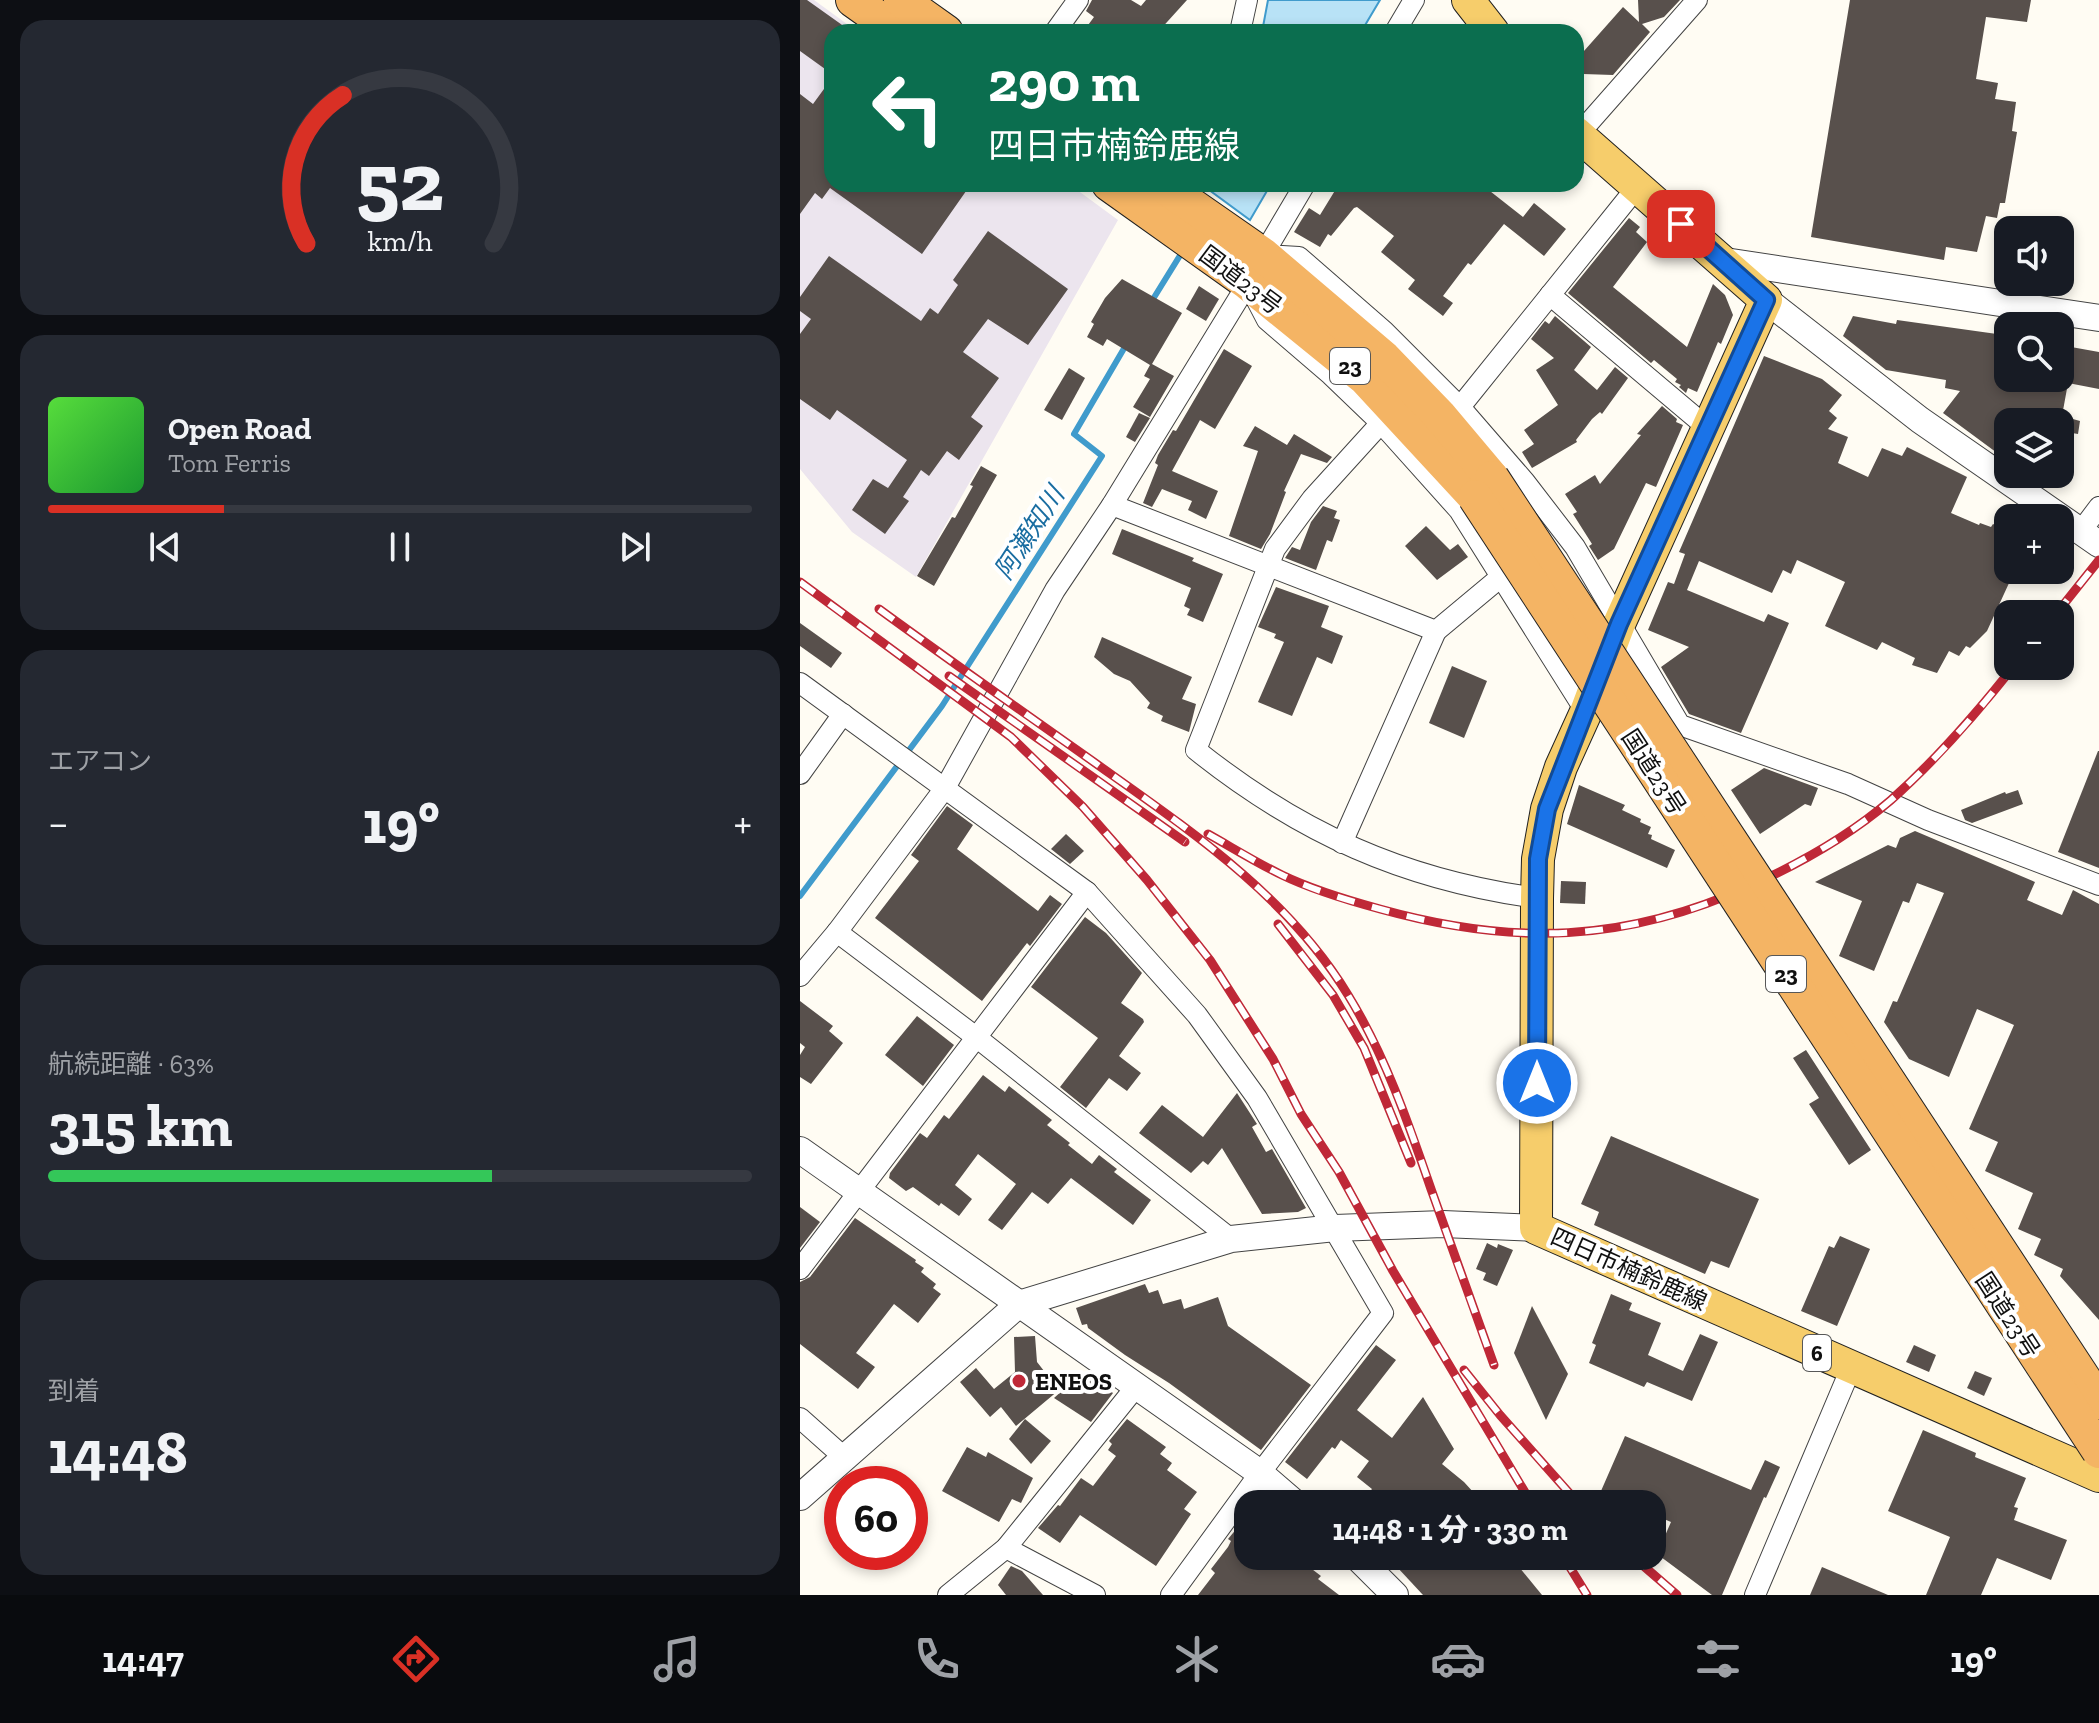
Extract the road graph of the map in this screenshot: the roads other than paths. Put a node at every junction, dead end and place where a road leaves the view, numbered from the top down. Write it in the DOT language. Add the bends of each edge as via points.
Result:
graph roads {
  1 [pos="853,0"];
  2 [pos="901,0"];
  3 [pos="1078,0"];
  4 [pos="1247,0"];
  5 [pos="1414,0"];
  6 [pos="1468,0"];
  7 [pos="1697,0"];
  8 [pos="887,24"];
  9 [pos="935,24"];
  10 [pos="1061,24"];
  11 [pos="1242,24"];
  12 [pos="1400,24"];
  13 [pos="1487,24"];
  14 [pos="1584,126"];
  15 [pos="1584,140"];
  16 [pos="1637,187"];
  17 [pos="1134,192"];
  18 [pos="1300,192"];
  19 [pos="1156,199"];
  20 [pos="1725,261"];
  21 [pos="1256,263"];
  22 [pos="1550,295"];
  23 [pos="1766,300"];
  24 [pos="2099,318"];
  25 [pos="1460,407"];
  26 [pos="1381,423"];
  27 [pos="1709,429"];
  28 [pos="1483,487"];
  29 [pos="1112,505"];
  30 [pos="2099,507"];
  31 [pos="2090,538"];
  32 [pos="1269,568"];
  33 [pos="1502,576"];
  34 [pos="1619,624"];
  35 [pos="1436,631"];
  36 [pos="800,683"];
  37 [pos="1586,712"];
  38 [pos="849,718"];
  39 [pos="800,774"];
  40 [pos="945,788"];
  41 [pos="1342,843"];
  42 [pos="2099,885"];
  43 [pos="1087,892"];
  44 [pos="1537,898"];
  45 [pos="837,932"];
  46 [pos="800,951"];
  47 [pos="800,976"];
  48 [pos="976,1037"];
  49 [pos="800,1150"];
  50 [pos="860,1190"];
  51 [pos="1335,1228"];
  52 [pos="1536,1228"];
  53 [pos="1231,1239"];
  54 [pos="800,1269"];
  55 [pos="1019,1304"];
  56 [pos="1851,1368"];
  57 [pos="1135,1388"];
  58 [pos="2099,1402"];
  59 [pos="800,1418"];
  60 [pos="2099,1451"];
  61 [pos="846,1459"];
  62 [pos="1260,1473"];
  63 [pos="2099,1476"];
  64 [pos="1280,1490"];
  65 [pos="800,1497"];
  66 [pos="1006,1548"];
  67 [pos="1370,1570"];
  68 [pos="948,1595"];
  69 [pos="1095,1595"];
  70 [pos="1171,1595"];
  71 [pos="1395,1595"];
  72 [pos="1755,1595"];
  1 -- 8 [label="highway"];
  2 -- 9 [label="highway"];
  3 -- 10 [label="street"];
  4 -- 11 [label="street"];
  5 -- 12 [label="street"];
  6 -- 13 [label="main road"];
  7 -- 14 [label="street"];
  15 -- 16 [label="main road"];
  16 -- 20 [label="main road"];
  16 -- 22 [label="street"];
  17 -- 19 [label="highway, 国道23号 / 23"];
  18 -- 21 [label="street"];
  19 -- 21 [label="highway, 国道23号 / 23"];
  19 -- 21 [label="highway, 国道23号 / 23" via="1208,253"];
  20 -- 23 [label="main road"];
  20 -- 24 [label="street"];
  21 -- 25 [label="street" via="1299,257"];
  21 -- 26 [label="street" via="1267,320"];
  21 -- 28 [label="highway, 国道23号 / 23" via="1365,378"];
  21 -- 29 [label="street"];
  22 -- 25 [label="street"];
  22 -- 27 [label="street"];
  23 -- 27 [label="main road, 四日市楠鈴鹿線"];
  23 -- 31 [label="street" via="1920,420"];
  25 -- 34 [label="street" via="1575,547"];
  26 -- 32 [label="street" via="1312,499 1275,549"];
  26 -- 33 [label="street" via="1459,510"];
  27 -- 34 [label="main road, 四日市楠鈴鹿線"];
  28 -- 58 [label="highway, 国道23号 / 23, bridge"];
  28 -- 60 [label="highway, 国道23号 / 23, bridge"];
  29 -- 32 [label="street"];
  29 -- 40 [label="street" via="1055,590"];
  30 -- 31 [label="street"];
  32 -- 35 [label="street"];
  32 -- 41 [label="street" via="1196,750 1282,813"];
  33 -- 35 [label="street"];
  33 -- 37 [label="street"];
  34 -- 37 [label="main road, 四日市楠鈴鹿線"];
  34 -- 42 [label="street" via="1680,725 1848,784"];
  35 -- 41 [label="street"];
  36 -- 38 [label="street"];
  37 -- 44 [label="main road, 四日市楠鈴鹿線" via="1547,809"];
  38 -- 39 [label="street"];
  38 -- 40 [label="street"];
  40 -- 43 [label="street"];
  40 -- 45 [label="street"];
  41 -- 44 [label="street" via="1404,868"];
  43 -- 48 [label="street"];
  43 -- 51 [label="street" via="1197,1015 1257,1098"];
  44 -- 52 [label="main road, 四日市楠鈴鹿線"];
  45 -- 46 [label="street"];
  45 -- 47 [label="street"];
  45 -- 48 [label="street"];
  48 -- 50 [label="street"];
  48 -- 53 [label="street"];
  49 -- 50 [label="street"];
  50 -- 54 [label="street"];
  50 -- 55 [label="street"];
  51 -- 52 [label="street"];
  51 -- 53 [label="street"];
  51 -- 62 [label="street" via="1383,1313"];
  52 -- 56 [label="main road, 四日市楠鈴鹿線 / 6"];
  53 -- 55 [label="street"];
  55 -- 57 [label="street"];
  55 -- 61 [label="street"];
  56 -- 63 [label="main road, 四日市楠鈴鹿線 / 6"];
  56 -- 72 [label="street"];
  57 -- 62 [label="street"];
  57 -- 66 [label="street"];
  59 -- 61 [label="street"];
  61 -- 65 [label="street"];
  62 -- 64 [label="street"];
  62 -- 70 [label="street"];
  66 -- 68 [label="street"];
  66 -- 69 [label="street"];
  67 -- 71 [label="street"];
}
